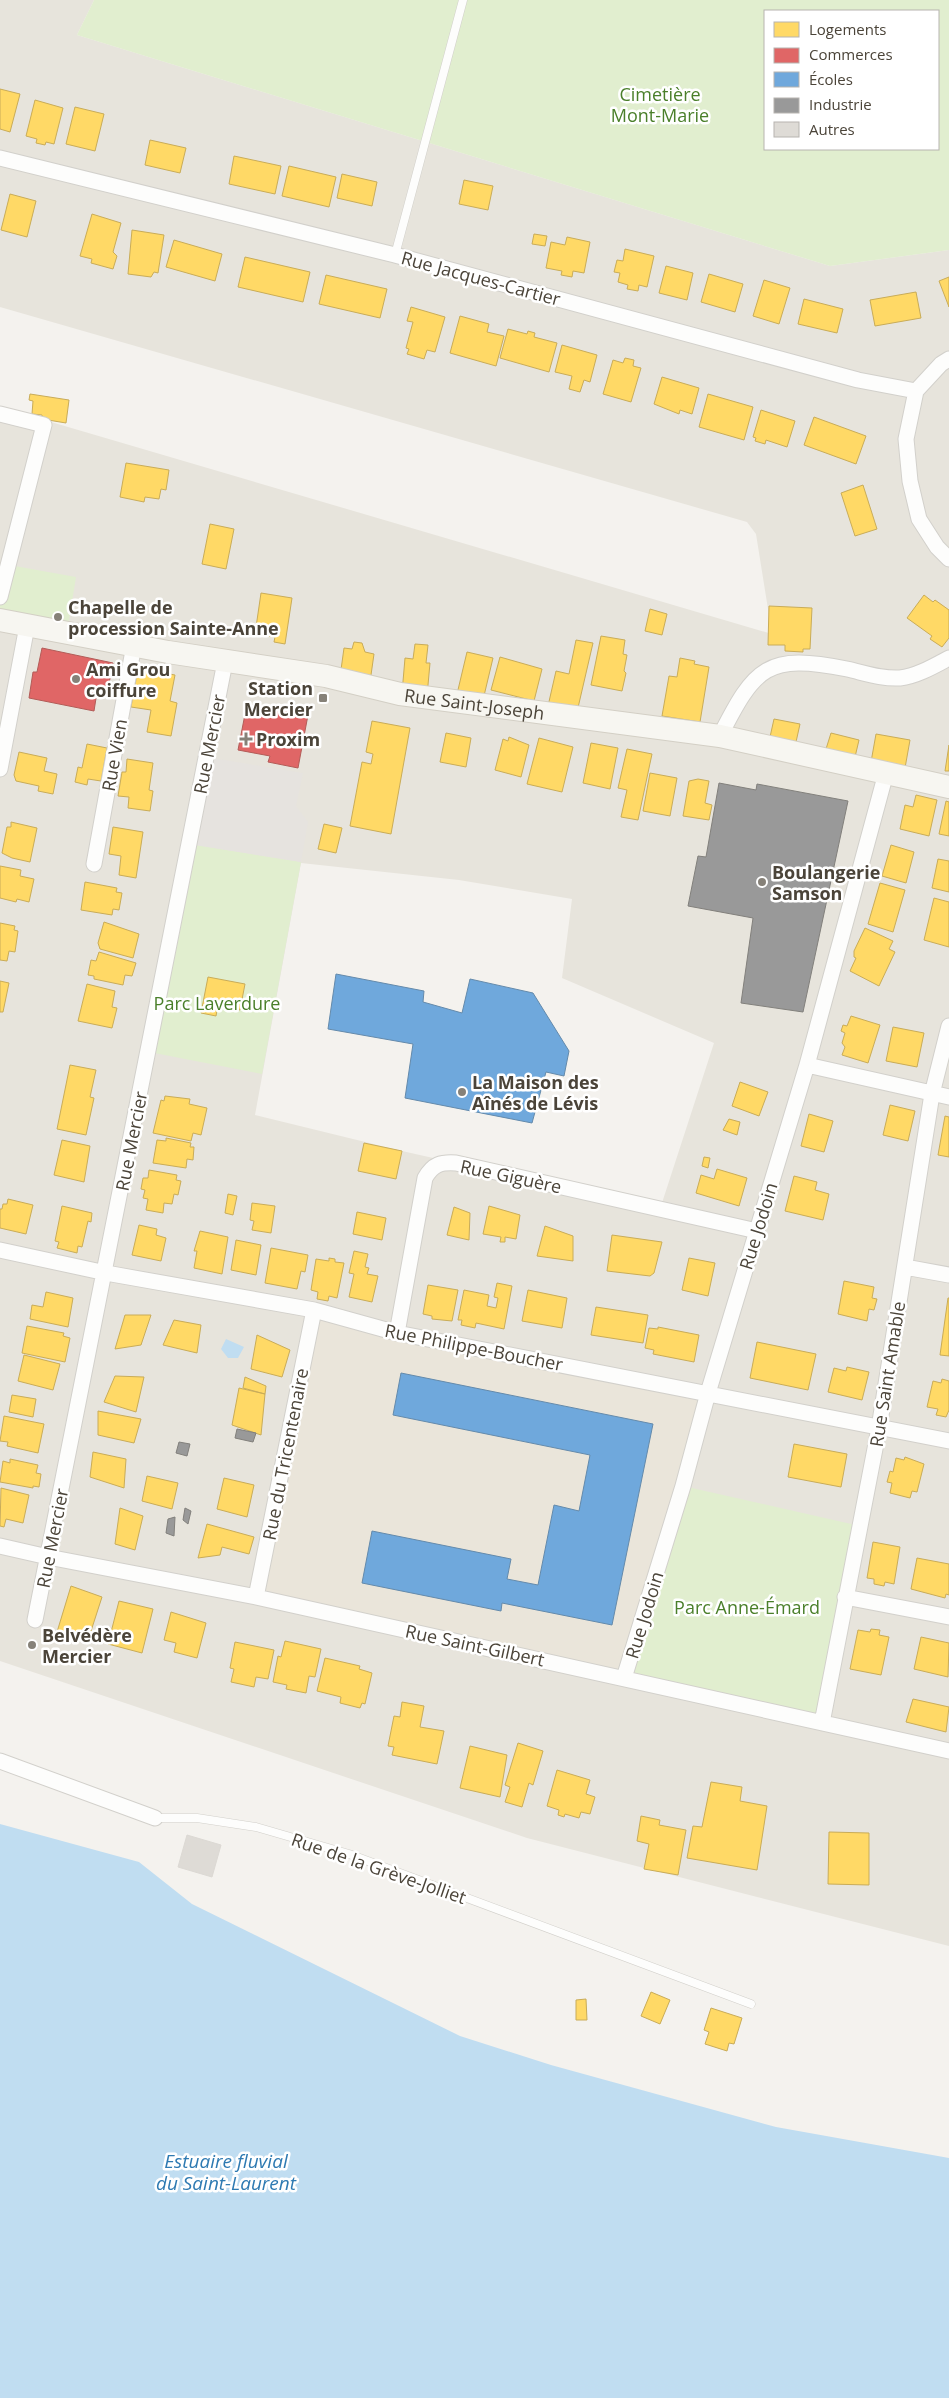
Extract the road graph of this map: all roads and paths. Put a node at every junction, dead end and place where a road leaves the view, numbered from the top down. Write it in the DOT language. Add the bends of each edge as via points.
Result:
graph roads {
  1 [pos="463,0"];
  2 [pos="0,158"];
  3 [pos="396,255"];
  4 [pos="949,359"];
  5 [pos="916,391"];
  6 [pos="0,414"];
  7 [pos="949,559"];
  8 [pos="0,597"];
  9 [pos="0,620"];
  10 [pos="27,626"];
  11 [pos="134,645"];
  12 [pos="949,658"];
  13 [pos="225,662"];
  14 [pos="720,736"];
  15 [pos="0,769"];
  16 [pos="886,772"];
  17 [pos="949,787"];
  18 [pos="94,864"];
  19 [pos="949,1026"];
  20 [pos="807,1065"];
  21 [pos="932,1094"];
  22 [pos="949,1097"];
  23 [pos="757,1231"];
  24 [pos="0,1250"];
  25 [pos="905,1267"];
  26 [pos="106,1273"];
  27 [pos="949,1275"];
  28 [pos="314,1310"];
  29 [pos="397,1333"];
  30 [pos="708,1393"];
  31 [pos="880,1428"];
  32 [pos="949,1441"];
  33 [pos="0,1546"];
  34 [pos="48,1557"];
  35 [pos="846,1596"];
  36 [pos="256,1597"];
  37 [pos="949,1617"];
  38 [pos="35,1620"];
  39 [pos="624,1678"];
  40 [pos="822,1723"];
  41 [pos="949,1751"];
  42 [pos="0,1760"];
  43 [pos="155,1818"];
  44 [pos="751,2004"];
  1 -- 3 [label="lane"];
  2 -- 3 [label="street, Rue Jacques-Cartier"];
  3 -- 5 [label="street, Rue Jacques-Cartier" via="858,380"];
  4 -- 5 [label="street"];
  5 -- 7 [label="street" via="906,439 910,481 919,519"];
  6 -- 8 [label="street" via="44,425"];
  9 -- 10 [label="street, Rue Saint-Joseph"];
  10 -- 11 [label="street, Rue Saint-Joseph"];
  10 -- 15 [label="street"];
  11 -- 13 [label="street, Rue Saint-Joseph"];
  11 -- 18 [label="street, Rue Vien"];
  12 -- 14 [label="street" via="919,673 900,678 792,662 763,671 739,698"];
  13 -- 14 [label="street, Rue Saint-Joseph" via="326,676 400,694"];
  13 -- 26 [label="street, Rue Mercier"];
  14 -- 16 [label="street, Rue Saint-Joseph"];
  16 -- 17 [label="street, Rue Saint-Joseph"];
  16 -- 20 [label="street, Rue Jodoin"];
  19 -- 21 [label="street, Rue Saint Amable"];
  20 -- 21 [label="street"];
  20 -- 23 [label="street, Rue Jodoin"];
  21 -- 22 [label="street"];
  21 -- 25 [label="street, Rue Saint Amable"];
  23 -- 29 [label="street, Rue Giguère" via="441,1162 430,1169 425,1178"];
  23 -- 30 [label="street, Rue Jodoin"];
  24 -- 26 [label="street, Rue Philippe-Boucher"];
  25 -- 27 [label="street"];
  25 -- 31 [label="street, Rue Saint Amable"];
  26 -- 28 [label="street, Rue Philippe-Boucher"];
  26 -- 34 [label="street, Rue Mercier"];
  28 -- 29 [label="street, Rue Philippe-Boucher"];
  28 -- 36 [label="street, Rue du Tricentenaire"];
  29 -- 30 [label="street, Rue Philippe-Boucher"];
  30 -- 31 [label="street, Rue Philippe-Boucher"];
  30 -- 39 [label="street, Rue Jodoin"];
  31 -- 32 [label="street, Rue Philippe-Boucher"];
  31 -- 35 [label="street, Rue Saint Amable"];
  33 -- 34 [label="street, Rue Saint-Gilbert"];
  34 -- 36 [label="street, Rue Saint-Gilbert"];
  34 -- 38 [label="street, Rue Mercier"];
  35 -- 37 [label="street"];
  35 -- 40 [label="street, Rue Saint Amable"];
  36 -- 39 [label="street, Rue Saint-Gilbert"];
  39 -- 40 [label="street, Rue Saint-Gilbert"];
  40 -- 41 [label="street, Rue Saint-Gilbert"];
  42 -- 43 [label="street, Rue de la Grève-Jolliet"];
  43 -- 44 [label="lane, Rue de la Grève-Jolliet" via="198,1818 256,1828 348,1854"];
}
